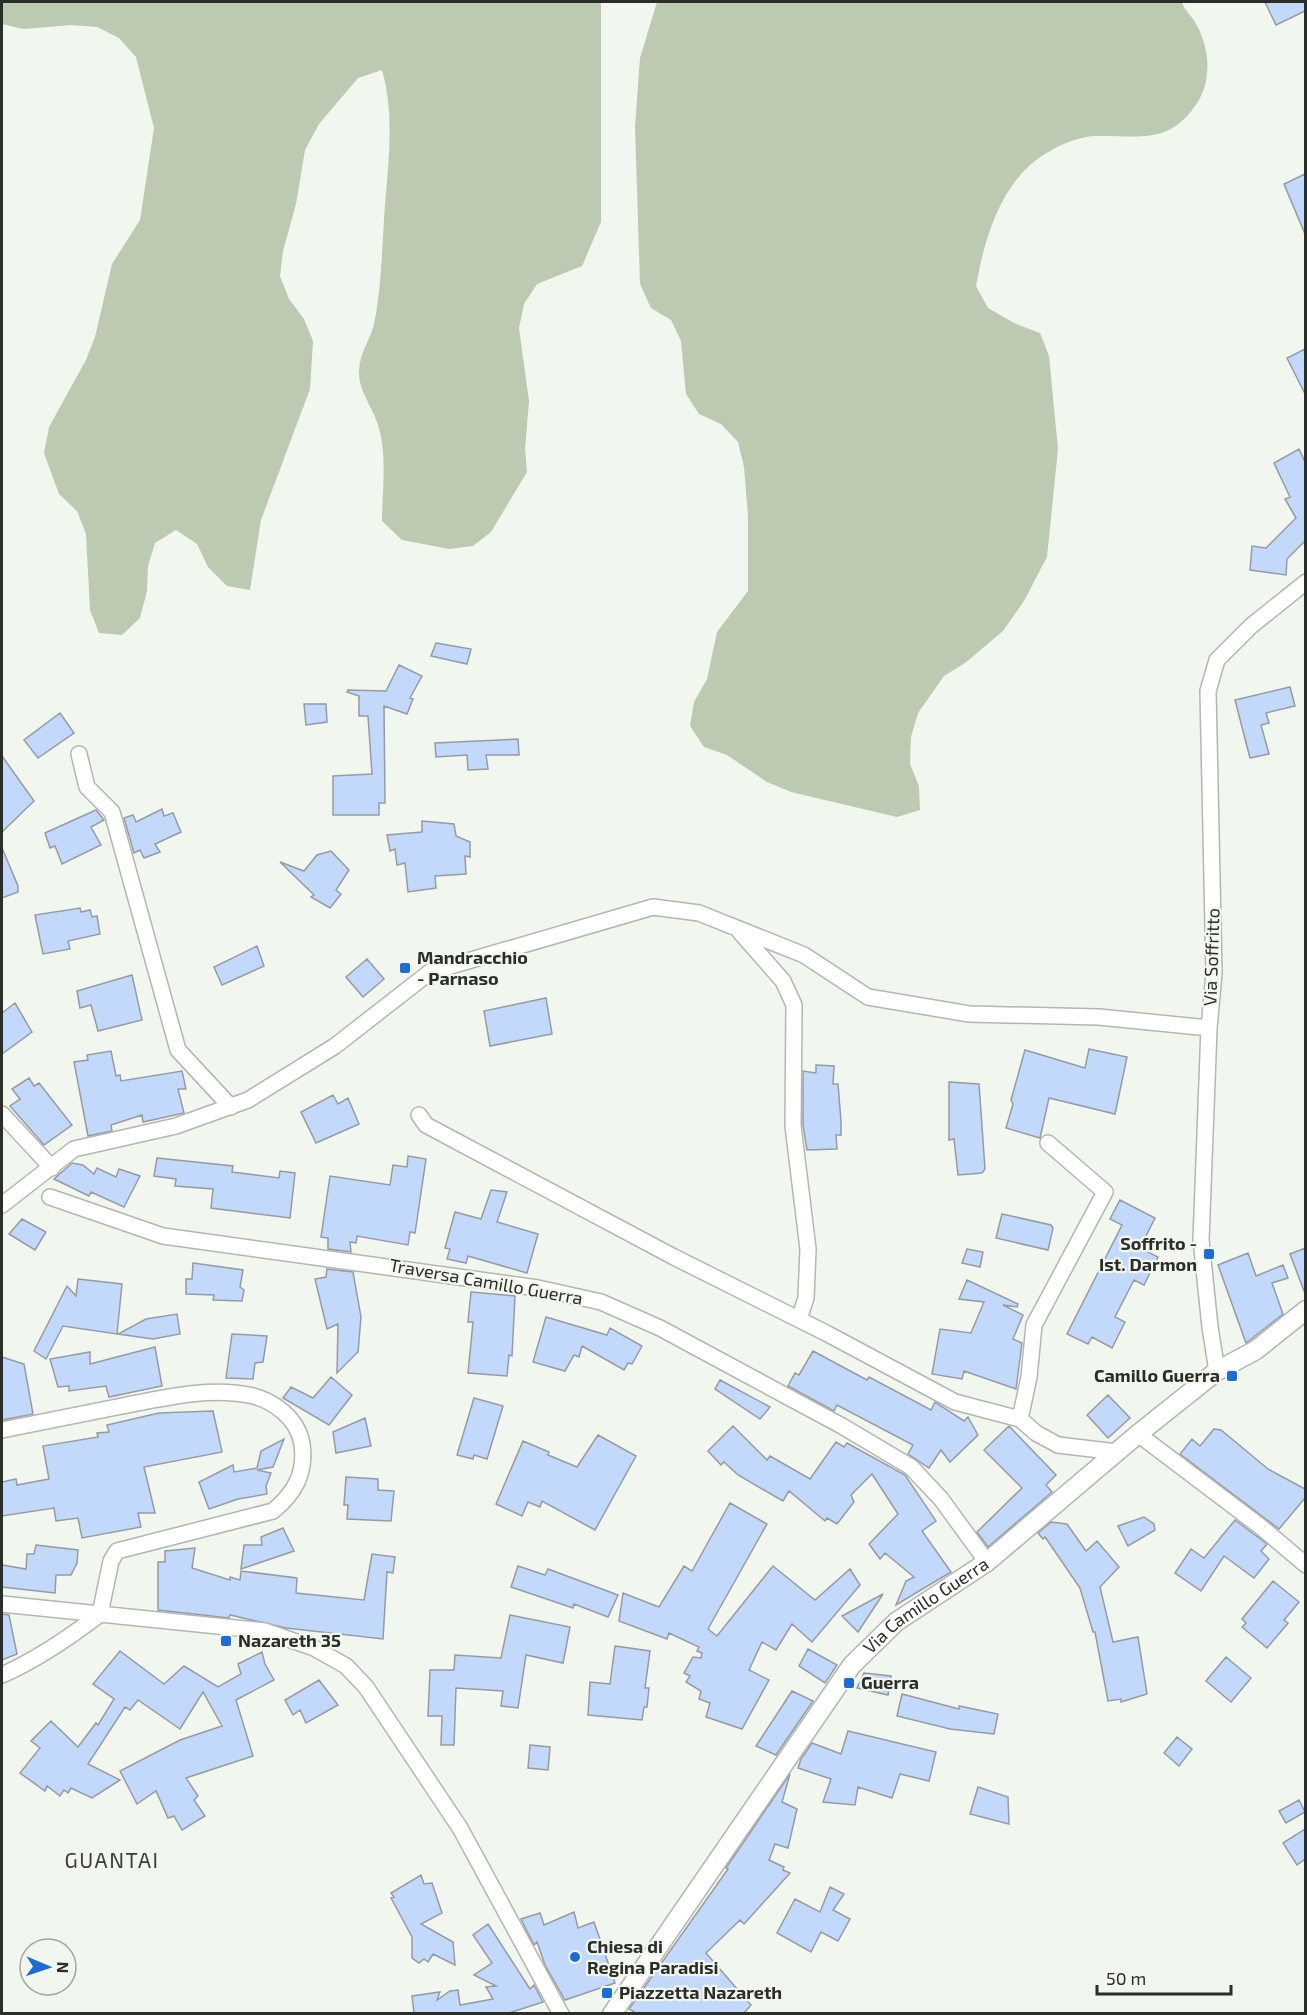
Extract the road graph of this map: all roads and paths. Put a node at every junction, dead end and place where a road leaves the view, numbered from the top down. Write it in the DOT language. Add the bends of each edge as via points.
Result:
graph roads {
  1 [pos="1305,582"];
  2 [pos="79,754"];
  3 [pos="735,928"];
  4 [pos="1209,1028"];
  5 [pos="231,1107"];
  6 [pos="2,1114"];
  7 [pos="418,1115"];
  8 [pos="1048,1143"];
  9 [pos="52,1168"];
  10 [pos="50,1197"];
  11 [pos="2,1205"];
  12 [pos="1305,1310"];
  13 [pos="799,1319"];
  14 [pos="1217,1371"];
  15 [pos="1020,1419"];
  16 [pos="2,1430"];
  17 [pos="1138,1434"];
  18 [pos="1117,1452"];
  19 [pos="987,1562"];
  20 [pos="1305,1565"];
  21 [pos="2,1604"];
  22 [pos="100,1614"];
  23 [pos="2,1675"];
  24 [pos="561,2013"];
  25 [pos="612,2013"];
  1 -- 4 [label="street, Via Soffritto" via="1217,660 1208,691 1215,928"];
  2 -- 5 [label="street" via="87,787 112,812 178,1050"];
  3 -- 4 [label="street" via="804,955 868,998 969,1014 1100,1017"];
  3 -- 5 [label="street" via="699,914 652,907 430,972 335,1046"];
  3 -- 13 [label="street" via="783,981 794,1005 793,1126 808,1249 806,1298"];
  4 -- 14 [label="street, Via Soffritto" via="1201,1240"];
  5 -- 9 [label="street" via="176,1126 74,1149"];
  6 -- 9 [label="street"];
  7 -- 13 [label="street" via="426,1125 549,1191"];
  8 -- 15 [label="street" via="1105,1192 1034,1325"];
  9 -- 11 [label="street"];
  10 -- 19 [label="street, Traversa Camillo Guerra" via="163,1236 526,1286 601,1302 660,1328 911,1467 941,1499"];
  12 -- 14 [label="street, Via Camillo Guerra" via="1256,1350"];
  13 -- 15 [label="street" via="955,1402"];
  14 -- 17 [label="street, Via Camillo Guerra"];
  15 -- 18 [label="street" via="1058,1445"];
  16 -- 22 [label="street" via="171,1397 218,1393 249,1395 270,1402 300,1431 303,1471 289,1498 273,1511 243,1521 117,1551 111,1561"];
  17 -- 18 [label="street, Via Camillo Guerra"];
  17 -- 20 [label="street"];
  18 -- 19 [label="street, Via Camillo Guerra"];
  19 -- 25 [label="street, Via Camillo Guerra" via="896,1622 852,1665"];
  21 -- 22 [label="street"];
  22 -- 23 [label="street"];
  22 -- 24 [label="street" via="265,1631 314,1648 346,1666 366,1687 460,1828"];
}
